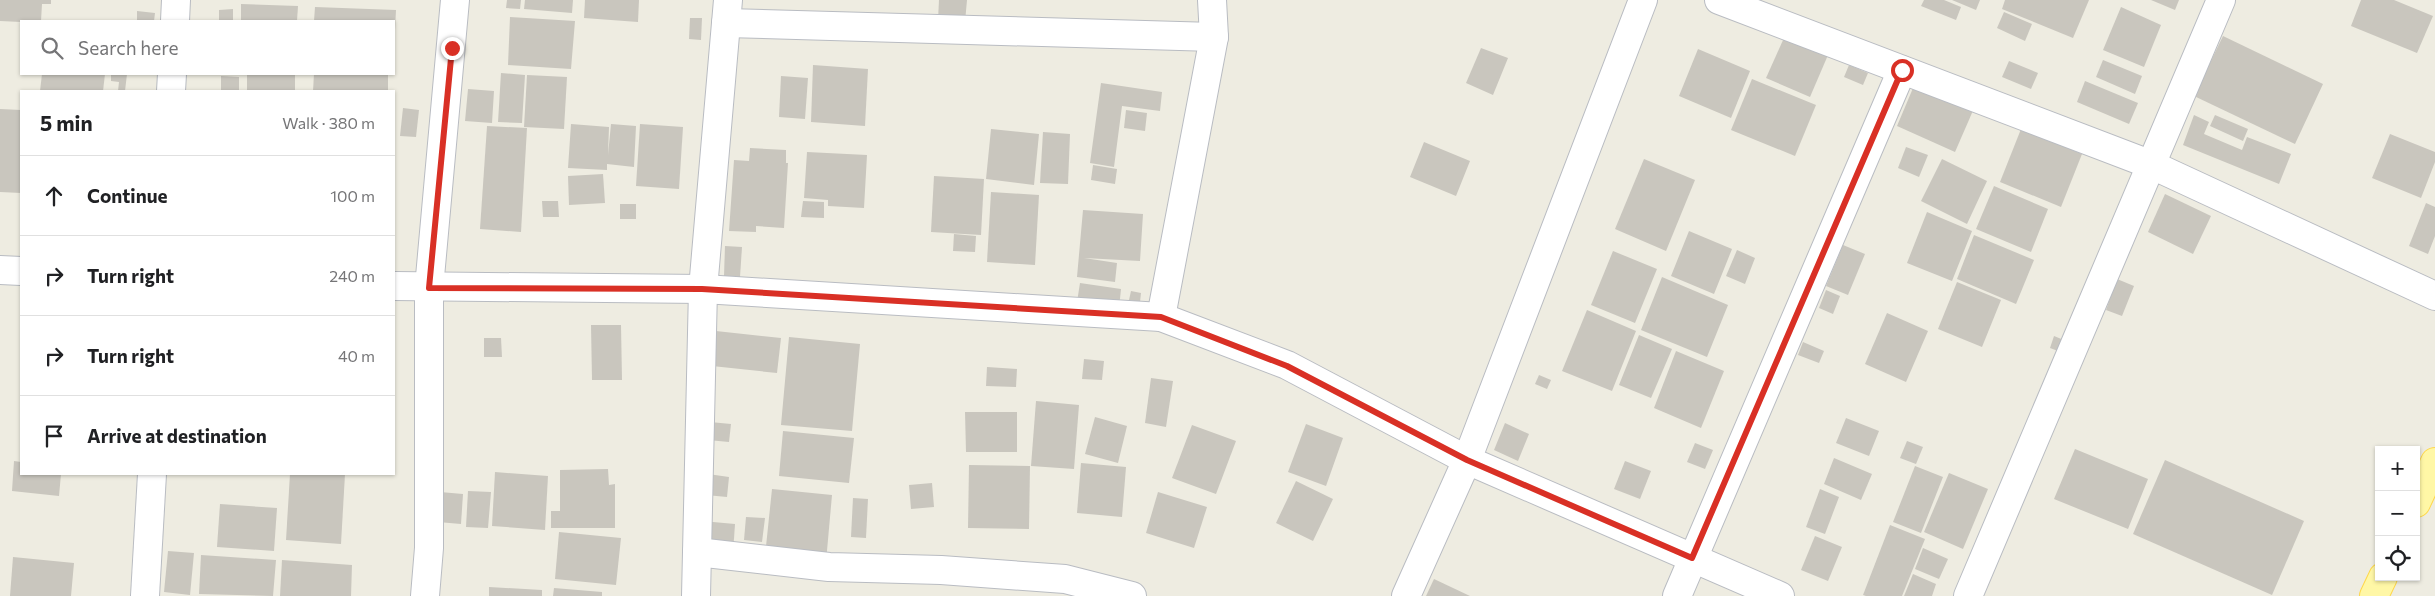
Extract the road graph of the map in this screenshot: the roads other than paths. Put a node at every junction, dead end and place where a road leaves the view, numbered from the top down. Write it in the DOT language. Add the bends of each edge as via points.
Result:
graph roads {
  1 [pos="176,0"];
  2 [pos="455,0"];
  3 [pos="1212,0"];
  4 [pos="1643,0"];
  5 [pos="1719,0"];
  6 [pos="2221,0"];
  7 [pos="727,11"];
  8 [pos="175,20"];
  9 [pos="1214,37"];
  10 [pos="1902,70"];
  11 [pos="172,75"];
  12 [pos="171,90"];
  13 [pos="2152,165"];
  14 [pos="0,270"];
  15 [pos="20,271"];
  16 [pos="395,286"];
  17 [pos="429,288"];
  18 [pos="702,289"];
  19 [pos="2435,296"];
  20 [pos="1161,317"];
  21 [pos="1467,460"];
  22 [pos="2435,462"];
  23 [pos="152,475"];
  24 [pos="2420,494"];
  25 [pos="697,552"];
  26 [pos="1692,558"];
  27 [pos="2381,581"];
  28 [pos="145,596"];
  29 [pos="425,596"];
  30 [pos="696,596"];
  31 [pos="1132,596"];
  32 [pos="1406,596"];
  33 [pos="1677,596"];
  34 [pos="1780,596"];
  35 [pos="1968,596"];
  36 [pos="2374,596"];
  1 -- 8 [label="street"];
  2 -- 17 [label="street"];
  3 -- 9 [label="street"];
  4 -- 21 [label="street"];
  5 -- 10 [label="street"];
  6 -- 13 [label="street"];
  7 -- 9 [label="street"];
  7 -- 18 [label="street"];
  9 -- 20 [label="street"];
  10 -- 13 [label="street"];
  10 -- 26 [label="street"];
  11 -- 12 [label="street"];
  13 -- 19 [label="street"];
  13 -- 35 [label="street"];
  14 -- 15 [label="street"];
  16 -- 17 [label="street"];
  17 -- 18 [label="street"];
  17 -- 29 [label="street" via="429,548"];
  18 -- 20 [label="street"];
  18 -- 25 [label="street"];
  20 -- 21 [label="street" via="1287,366"];
  21 -- 26 [label="street"];
  21 -- 32 [label="street"];
  22 -- 24 [label="main road"];
  23 -- 28 [label="street"];
  25 -- 30 [label="street"];
  25 -- 31 [label="street" via="829,567 941,570 1065,579"];
  26 -- 33 [label="street"];
  26 -- 34 [label="street"];
  27 -- 36 [label="main road"];
}
